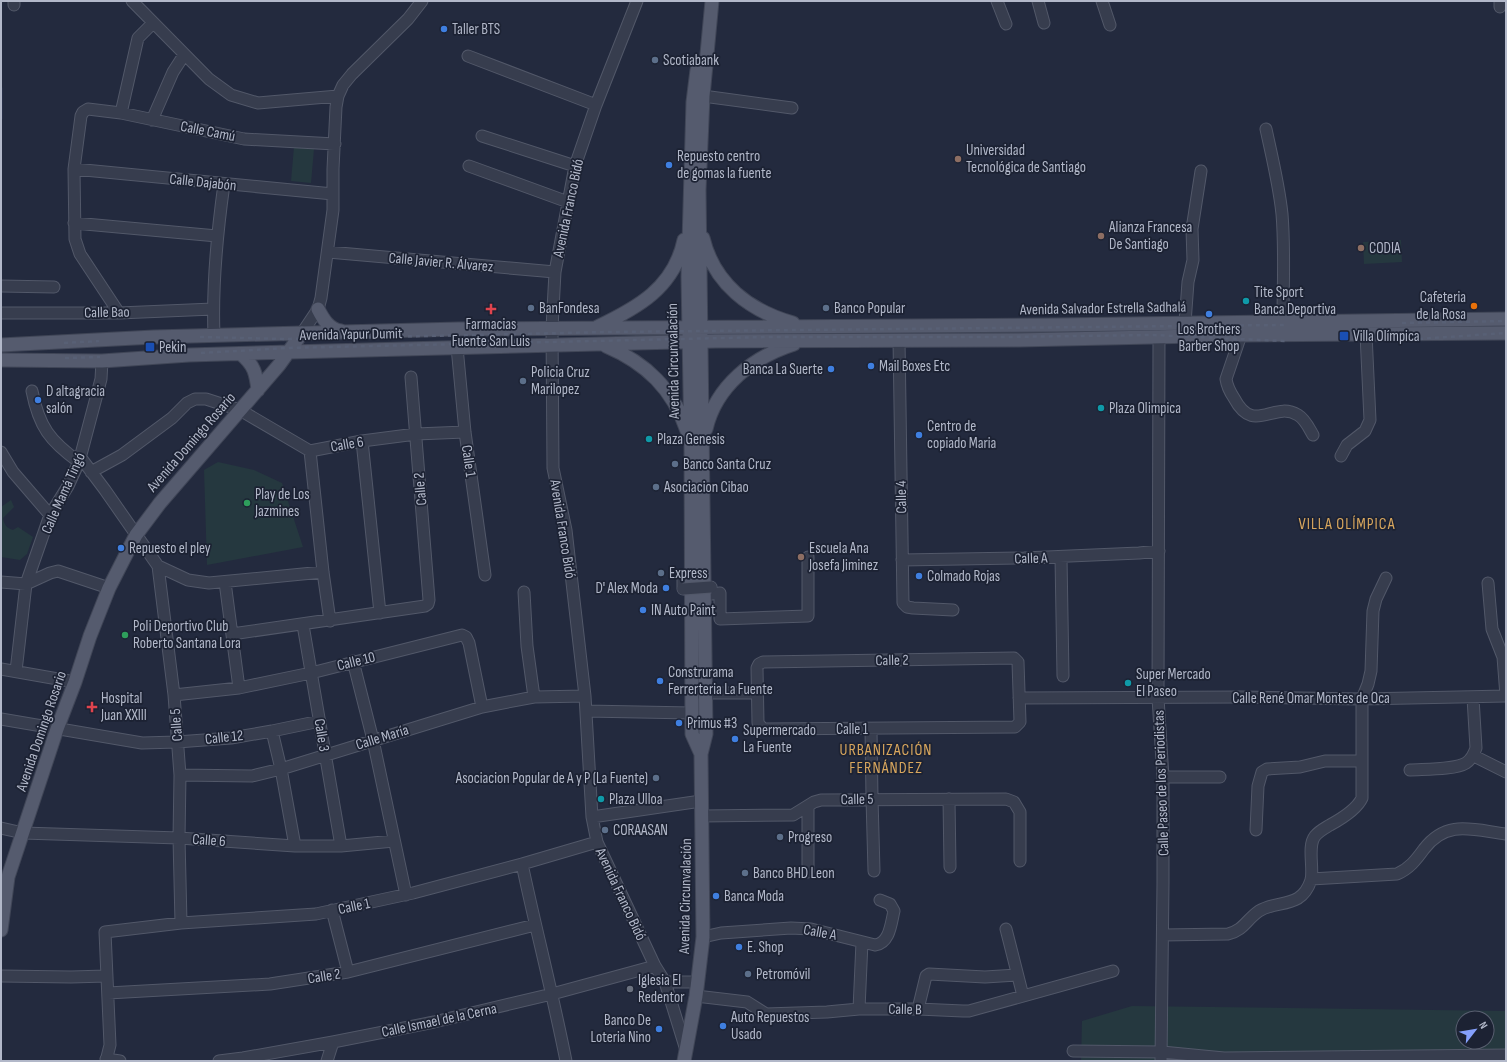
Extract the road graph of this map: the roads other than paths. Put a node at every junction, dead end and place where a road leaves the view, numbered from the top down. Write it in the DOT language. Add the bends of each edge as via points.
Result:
graph roads {
  1 [pos="132,1"];
  2 [pos="422,1"];
  3 [pos="637,1"];
  4 [pos="712,1"];
  5 [pos="997,1"];
  6 [pos="1038,1"];
  7 [pos="1102,1"];
  8 [pos="711,15"];
  9 [pos="153,23"];
  10 [pos="1044,23"];
  11 [pos="1006,24"];
  12 [pos="1110,25"];
  13 [pos="184,54"];
  14 [pos="468,56"];
  15 [pos="338,96"];
  16 [pos="703,96"];
  17 [pos="596,105"];
  18 [pos="792,108"];
  19 [pos="121,113"];
  20 [pos="152,120"];
  21 [pos="1266,129"];
  22 [pos="482,136"];
  23 [pos="335,144"];
  24 [pos="469,166"];
  25 [pos="575,166"];
  26 [pos="74,169"];
  27 [pos="1201,171"];
  28 [pos="224,184"];
  29 [pos="333,194"];
  30 [pos="568,202"];
  31 [pos="694,219"];
  32 [pos="74,224"];
  33 [pos="217,236"];
  34 [pos="328,252"];
  35 [pos="555,272"];
  36 [pos="1,286"];
  37 [pos="54,287"];
  38 [pos="213,308"];
  39 [pos="318,309"];
  40 [pos="1,313"];
  41 [pos="119,313"];
  42 [pos="1506,319"];
  43 [pos="1283,322"];
  44 [pos="1186,323"];
  45 [pos="552,328"];
  46 [pos="594,328"];
  47 [pos="688,328"];
  48 [pos="701,328"];
  49 [pos="345,332"];
  50 [pos="302,333"];
  51 [pos="1506,333"];
  52 [pos="807,334"];
  53 [pos="1366,334"];
  54 [pos="214,335"];
  55 [pos="1241,335"];
  56 [pos="1159,336"];
  57 [pos="900,340"];
  58 [pos="688,342"];
  59 [pos="702,342"];
  60 [pos="552,344"];
  61 [pos="600,344"];
  62 [pos="1,345"];
  63 [pos="457,347"];
  64 [pos="289,352"];
  65 [pos="240,354"];
  66 [pos="1,360"];
  67 [pos="102,361"];
  68 [pos="411,377"];
  69 [pos="258,390"];
  70 [pos="32,391"];
  71 [pos="240,410"];
  72 [pos="465,432"];
  73 [pos="416,434"];
  74 [pos="1312,435"];
  75 [pos="362,441"];
  76 [pos="696,446"];
  77 [pos="310,451"];
  78 [pos="1,452"];
  79 [pos="1342,456"];
  80 [pos="80,460"];
  81 [pos="91,472"];
  82 [pos="50,515"];
  83 [pos="136,534"];
  84 [pos="1159,551"];
  85 [pos="808,557"];
  86 [pos="1061,557"];
  87 [pos="902,560"];
  88 [pos="158,566"];
  89 [pos="323,572"];
  90 [pos="485,575"];
  91 [pos="691,578"];
  92 [pos="1386,578"];
  93 [pos="1,582"];
  94 [pos="225,582"];
  95 [pos="1488,583"];
  96 [pos="26,584"];
  97 [pos="109,588"];
  98 [pos="524,592"];
  99 [pos="953,610"];
  100 [pos="380,613"];
  101 [pos="330,621"];
  102 [pos="302,625"];
  103 [pos="232,634"];
  104 [pos="353,661"];
  105 [pos="1,669"];
  106 [pos="16,671"];
  107 [pos="311,673"];
  108 [pos="1063,676"];
  109 [pos="75,682"];
  110 [pos="239,688"];
  111 [pos="698,693"];
  112 [pos="758,693"];
  113 [pos="174,695"];
  114 [pos="585,696"];
  115 [pos="1506,696"];
  116 [pos="534,697"];
  117 [pos="1020,698"];
  118 [pos="1158,698"];
  119 [pos="1472,698"];
  120 [pos="1362,699"];
  121 [pos="482,706"];
  122 [pos="586,711"];
  123 [pos="692,713"];
  124 [pos="1,719"];
  125 [pos="320,721"];
  126 [pos="57,729"];
  127 [pos="871,729"];
  128 [pos="272,731"];
  129 [pos="373,740"];
  130 [pos="177,742"];
  131 [pos="702,754"];
  132 [pos="325,755"];
  133 [pos="1474,756"];
  134 [pos="1362,761"];
  135 [pos="281,769"];
  136 [pos="1410,770"];
  137 [pos="1506,772"];
  138 [pos="180,775"];
  139 [pos="1163,777"];
  140 [pos="1220,777"];
  141 [pos="872,798"];
  142 [pos="949,799"];
  143 [pos="701,801"];
  144 [pos="808,806"];
  145 [pos="702,816"];
  146 [pos="592,817"];
  147 [pos="1,828"];
  148 [pos="1256,830"];
  149 [pos="23,833"];
  150 [pos="1506,834"];
  151 [pos="179,838"];
  152 [pos="394,841"];
  153 [pos="597,842"];
  154 [pos="295,846"];
  155 [pos="341,846"];
  156 [pos="1020,862"];
  157 [pos="522,864"];
  158 [pos="950,867"];
  159 [pos="874,871"];
  160 [pos="808,872"];
  161 [pos="4,876"];
  162 [pos="1311,878"];
  163 [pos="406,895"];
  164 [pos="880,900"];
  165 [pos="332,910"];
  166 [pos="181,924"];
  167 [pos="535,925"];
  168 [pos="1,926"];
  169 [pos="1006,929"];
  170 [pos="1,930"];
  171 [pos="1163,935"];
  172 [pos="703,937"];
  173 [pos="862,942"];
  174 [pos="655,966"];
  175 [pos="1113,971"];
  176 [pos="348,972"];
  177 [pos="1017,975"];
  178 [pos="1,976"];
  179 [pos="106,976"];
  180 [pos="665,982"];
  181 [pos="697,982"];
  182 [pos="108,993"];
  183 [pos="552,994"];
  184 [pos="696,996"];
  185 [pos="1022,996"];
  186 [pos="859,1009"];
  187 [pos="918,1009"];
  188 [pos="333,1042"];
  189 [pos="1073,1051"];
  190 [pos="1506,1055"];
  191 [pos="685,1056"];
  192 [pos="1161,1057"];
  193 [pos="1449,1058"];
  194 [pos="106,1060"];
  195 [pos="243,1060"];
  196 [pos="1224,1060"];
  197 [pos="120,1061"];
  198 [pos="219,1061"];
  199 [pos="327,1061"];
  200 [pos="566,1061"];
  1 -- 9 [label="street"];
  2 -- 15 [label="street, Avenida Domingo Rosario" via="408,19 352,74"];
  3 -- 17 [label="street, Avenida Franco Bidó"];
  4 -- 8 [label="main road, Avenida Circunvalación"];
  5 -- 11 [label="street"];
  6 -- 10 [label="street"];
  7 -- 12 [label="street"];
  8 -- 16 [label="main road, Avenida Circunvalación"];
  8 -- 31 [label="main road, Avenida Circunvalación" via="697,68 693,102"];
  9 -- 13 [label="street"];
  9 -- 19 [label="street" via="138,38"];
  13 -- 15 [label="street" via="208,79 231,94 258,103"];
  13 -- 20 [label="street" via="173,72"];
  14 -- 17 [label="street"];
  15 -- 23 [label="street, Avenida Domingo Rosario"];
  16 -- 18 [label="street"];
  16 -- 31 [label="main road, Avenida Circunvalación"];
  17 -- 25 [label="street, Avenida Franco Bidó"];
  19 -- 20 [label="street, Calle Camú"];
  19 -- 26 [label="street, Calle Camú" via="88,109 83,112"];
  20 -- 23 [label="street, Calle Camú" via="244,139"];
  21 -- 43 [label="street" via="1282,214"];
  22 -- 25 [label="street"];
  23 -- 29 [label="street, Avenida Domingo Rosario"];
  24 -- 30 [label="street"];
  25 -- 30 [label="street, Avenida Franco Bidó"];
  26 -- 28 [label="street, Calle Dajabón"];
  26 -- 32 [label="street"];
  27 -- 44 [label="street" via="1192,229 1193,260 1188,282"];
  28 -- 29 [label="street, Calle Dajabón"];
  28 -- 33 [label="street"];
  29 -- 34 [label="street, Avenida Domingo Rosario"];
  30 -- 35 [label="street, Avenida Franco Bidó"];
  31 -- 46 [label="main road" via="674,269 661,285 634,308"];
  31 -- 47 [label="main road, Avenida Circunvalación"];
  31 -- 48 [label="main road, Avenida Circunvalación"];
  31 -- 52 [label="main road" via="717,270 731,289 747,304"];
  32 -- 33 [label="street"];
  32 -- 41 [label="street" via="80,254"];
  33 -- 38 [label="street"];
  34 -- 35 [label="street, Calle Javier R. Álvarez"];
  34 -- 39 [label="street, Avenida Domingo Rosario"];
  35 -- 45 [label="street, Avenida Franco Bidó"];
  36 -- 37 [label="street"];
  38 -- 41 [label="street, Calle Bao"];
  38 -- 54 [label="street"];
  39 -- 49 [label="main road" via="330,326"];
  39 -- 50 [label="street, Avenida Domingo Rosario"];
  40 -- 41 [label="street, Calle Bao"];
  42 -- 43 [label="main road, Avenida Salvador Estrella Sadhalá"];
  43 -- 44 [label="main road, Avenida Salvador Estrella Sadhalá"];
  44 -- 52 [label="main road, Avenida Salvador Estrella Sadhalá"];
  45 -- 46 [label="main road, Avenida Yapur Dumit"];
  45 -- 49 [label="main road, Avenida Yapur Dumit"];
  45 -- 60 [label="street, Avenida Franco Bidó"];
  46 -- 47 [label="main road, Avenida Yapur Dumit"];
  47 -- 48 [label="main road, Avenida Yapur Dumit"];
  47 -- 58 [label="main road, Avenida Circunvalación"];
  48 -- 52 [label="main road, Avenida Salvador Estrella Sadhalá"];
  48 -- 59 [label="main road, Avenida Circunvalación"];
  49 -- 50 [label="main road, Avenida Yapur Dumit"];
  50 -- 54 [label="main road, Avenida Yapur Dumit"];
  50 -- 64 [label="main road, Avenida Domingo Rosario"];
  51 -- 53 [label="main road, Avenida Salvador Estrella Sadhalá"];
  52 -- 57 [label="main road, Avenida Salvador Estrella Sadhalá"];
  52 -- 59 [label="main road, Avenida Salvador Estrella Sadhalá"];
  52 -- 76 [label="main road" via="765,355 744,369 730,383 715,403"];
  53 -- 55 [label="main road, Avenida Salvador Estrella Sadhalá"];
  53 -- 79 [label="street" via="1370,420 1365,431 1347,445"];
  54 -- 62 [label="main road, Avenida Yapur Dumit" via="103,338"];
  55 -- 56 [label="main road, Avenida Salvador Estrella Sadhalá"];
  55 -- 74 [label="street" via="1226,379 1226,385 1238,406 1252,416 1292,412 1306,422"];
  56 -- 57 [label="main road, Avenida Salvador Estrella Sadhalá"];
  56 -- 84 [label="street, Calle Paseo de los Periodistas"];
  57 -- 87 [label="street, Calle 4"];
  58 -- 59 [label="main road, Avenida Yapur Dumit"];
  58 -- 61 [label="main road, Avenida Yapur Dumit"];
  58 -- 76 [label="main road, Avenida Circunvalación"];
  59 -- 76 [label="main road, Avenida Circunvalación"];
  60 -- 61 [label="main road, Avenida Yapur Dumit"];
  60 -- 63 [label="main road, Avenida Yapur Dumit"];
  60 -- 114 [label="street, Avenida Franco Bidó" via="553,468 566,530"];
  61 -- 76 [label="main road" via="621,352 655,376 670,394"];
  63 -- 64 [label="main road, Avenida Yapur Dumit"];
  63 -- 72 [label="street, Calle 1"];
  64 -- 65 [label="main road, Avenida Yapur Dumit"];
  64 -- 69 [label="main road, Avenida Domingo Rosario"];
  65 -- 67 [label="main road, Avenida Yapur Dumit"];
  65 -- 69 [label="main road" via="253,367"];
  66 -- 67 [label="main road, Avenida Yapur Dumit"];
  67 -- 80 [label="street, Calle Mamá Tingó" via="101,379"];
  68 -- 73 [label="street, Calle 2"];
  69 -- 71 [label="main road, Avenida Domingo Rosario"];
  70 -- 80 [label="street, Calle 5" via="36,410 44,428 62,450"];
  71 -- 77 [label="street, Calle 6"];
  71 -- 81 [label="street, Calle 6" via="206,399 195,399 122,455"];
  71 -- 83 [label="main road, Avenida Domingo Rosario"];
  72 -- 73 [label="street, Calle 6"];
  72 -- 90 [label="street, Calle 1"];
  73 -- 75 [label="street, Calle 6"];
  73 -- 100 [label="street, Calle 2" via="429,600 425,606"];
  75 -- 77 [label="street, Calle 6"];
  75 -- 100 [label="street"];
  76 -- 91 [label="main road, Avenida Circunvalación"];
  76 -- 111 [label="main road, Avenida Circunvalación"];
  77 -- 89 [label="street"];
  78 -- 82 [label="street" via="13,472"];
  80 -- 81 [label="street, Calle 5"];
  80 -- 82 [label="street, Calle Mamá Tingó"];
  81 -- 83 [label="street, Calle 5"];
  82 -- 96 [label="street, Calle Mamá Tingó"];
  83 -- 88 [label="street, Calle 5"];
  83 -- 97 [label="main road, Avenida Domingo Rosario"];
  84 -- 86 [label="street, Calle A"];
  84 -- 118 [label="street, Calle Paseo de los Periodistas"];
  85 -- 91 [label="street, bridge" via="808,616 720,619 720,593 711,594 711,587 683,589 683,578"];
  86 -- 87 [label="street, Calle A"];
  86 -- 108 [label="street"];
  87 -- 99 [label="street, Calle 4" via="903,603 907,607"];
  88 -- 94 [label="street" via="188,580"];
  88 -- 113 [label="street, Calle 5"];
  89 -- 94 [label="street"];
  89 -- 101 [label="street"];
  91 -- 111 [label="main road, Avenida Circunvalación"];
  92 -- 120 [label="street" via="1373,611 1371,671"];
  93 -- 96 [label="street"];
  94 -- 103 [label="street"];
  95 -- 115 [label="street" via="1492,629 1503,657"];
  96 -- 97 [label="street" via="58,571"];
  96 -- 106 [label="street, Calle Mamá Tingó"];
  97 -- 109 [label="main road, Avenida Domingo Rosario"];
  98 -- 116 [label="street" via="527,646"];
  100 -- 101 [label="street"];
  101 -- 102 [label="street"];
  102 -- 103 [label="street"];
  102 -- 107 [label="street, Calle 3"];
  103 -- 110 [label="street"];
  104 -- 107 [label="street, Calle 10"];
  104 -- 121 [label="street, Calle 10" via="462,635 469,643"];
  104 -- 129 [label="street"];
  105 -- 106 [label="street"];
  106 -- 109 [label="street"];
  107 -- 110 [label="street, Calle 10"];
  107 -- 125 [label="street, Calle 3"];
  109 -- 126 [label="main road, Avenida Domingo Rosario"];
  110 -- 113 [label="street, Calle 10"];
  111 -- 112 [label="street"];
  111 -- 123 [label="main road, Avenida Circunvalación"];
  111 -- 131 [label="main road, Avenida Circunvalación" via="706,734"];
  112 -- 117 [label="street, Calle 2" via="757,668 763,662 1014,658 1018,662"];
  112 -- 127 [label="street, Calle 1" via="758,723 764,729"];
  113 -- 130 [label="street, Calle 5"];
  114 -- 116 [label="street, Calle María"];
  114 -- 122 [label="street, Avenida Franco Bidó"];
  115 -- 119 [label="street, Calle René Omar Montes de Oca"];
  116 -- 121 [label="street, Calle María"];
  117 -- 118 [label="street, Calle René Omar Montes de Oca"];
  117 -- 127 [label="street, Calle 1" via="1020,722 1015,727"];
  118 -- 120 [label="street, Calle René Omar Montes de Oca"];
  118 -- 139 [label="street, Calle Paseo de los Periodistas"];
  119 -- 120 [label="street, Calle René Omar Montes de Oca"];
  119 -- 133 [label="street" via="1476,748"];
  120 -- 134 [label="street"];
  121 -- 129 [label="street, Calle María"];
  122 -- 123 [label="street"];
  122 -- 146 [label="street, Avenida Franco Bidó"];
  123 -- 131 [label="main road, Avenida Circunvalación" via="692,734"];
  124 -- 126 [label="street, Calle 12"];
  125 -- 128 [label="street, Calle 12"];
  125 -- 132 [label="street, Calle 3"];
  126 -- 130 [label="street, Calle 12" via="142,742"];
  126 -- 149 [label="main road, Avenida Domingo Rosario"];
  127 -- 141 [label="street"];
  128 -- 130 [label="street, Calle 12" via="231,738"];
  128 -- 135 [label="street"];
  129 -- 132 [label="street, Calle María"];
  129 -- 152 [label="street"];
  130 -- 138 [label="street, Calle 5"];
  131 -- 143 [label="main road, Avenida Circunvalación"];
  132 -- 135 [label="street, Calle María"];
  132 -- 155 [label="street, Calle 3"];
  133 -- 136 [label="street" via="1466,763 1454,767"];
  133 -- 137 [label="street"];
  134 -- 148 [label="street" via="1324,761 1300,767 1267,769 1262,772 1258,786"];
  134 -- 162 [label="street" via="1362,798 1356,807 1314,837"];
  135 -- 138 [label="street, Calle María" via="252,776"];
  135 -- 154 [label="street"];
  138 -- 151 [label="street, Calle 5"];
  139 -- 140 [label="street"];
  139 -- 171 [label="street, Calle Paseo de los Periodistas"];
  141 -- 142 [label="street, Calle 5"];
  141 -- 144 [label="street, Calle 5" via="821,800"];
  141 -- 159 [label="street"];
  142 -- 156 [label="street, Calle 5" via="1006,799 1014,802 1020,812"];
  142 -- 158 [label="street"];
  143 -- 145 [label="main road, Avenida Circunvalación"];
  143 -- 146 [label="street"];
  144 -- 145 [label="street, Calle 5" via="793,815"];
  144 -- 160 [label="street"];
  145 -- 172 [label="main road, Avenida Circunvalación"];
  146 -- 153 [label="street, Avenida Franco Bidó"];
  147 -- 149 [label="street"];
  149 -- 151 [label="street, Calle 6"];
  149 -- 161 [label="main road, Avenida Domingo Rosario"];
  150 -- 162 [label="street" via="1456,828 1431,840 1412,864 1402,872"];
  151 -- 154 [label="street, Calle 6"];
  151 -- 166 [label="street, Calle 5"];
  152 -- 155 [label="street, Calle 6"];
  152 -- 163 [label="street"];
  153 -- 157 [label="street, Calle 1"];
  153 -- 174 [label="street, Avenida Franco Bidó"];
  154 -- 155 [label="street, Calle 6"];
  157 -- 163 [label="street, Calle 1"];
  157 -- 167 [label="street"];
  161 -- 168 [label="main road, Avenida Domingo Rosario"];
  162 -- 171 [label="street" via="1308,888 1301,897 1283,905 1267,907 1233,933"];
  163 -- 165 [label="street, Calle 1"];
  164 -- 173 [label="street, Calle A" via="890,904 894,911 887,937 875,945"];
  165 -- 166 [label="street, Calle 1" via="316,914"];
  165 -- 176 [label="street"];
  166 -- 179 [label="street, Calle 1" via="105,932"];
  167 -- 176 [label="street, Calle 2"];
  167 -- 183 [label="street"];
  168 -- 170 [label="main road, Avenida Domingo Rosario"];
  169 -- 177 [label="street"];
  171 -- 192 [label="street, Calle Paseo de los Periodistas"];
  172 -- 173 [label="street, Calle A" via="721,933 791,928 811,929"];
  172 -- 181 [label="main road, Avenida Circunvalación"];
  173 -- 186 [label="street"];
  174 -- 180 [label="street, Avenida Franco Bidó"];
  174 -- 183 [label="street, Calle Ismael de la Cerna"];
  175 -- 185 [label="street, Calle B"];
  176 -- 182 [label="street, Calle 2" via="270,984"];
  177 -- 185 [label="street"];
  177 -- 187 [label="street" via="985,977 929,974 926,976"];
  178 -- 179 [label="street"];
  179 -- 182 [label="street"];
  180 -- 181 [label="street"];
  180 -- 191 [label="street, Avenida Franco Bidó"];
  181 -- 184 [label="main road, Avenida Circunvalación"];
  182 -- 194 [label="street" via="110,1045"];
  183 -- 188 [label="street, Calle Ismael de la Cerna" via="434,1022"];
  183 -- 200 [label="street"];
  184 -- 186 [label="street, Calle B" via="747,1002 766,1014"];
  184 -- 191 [label="main road, Avenida Circunvalación"];
  185 -- 187 [label="street, Calle B" via="969,1011"];
  186 -- 187 [label="street, Calle B"];
  188 -- 195 [label="street, Calle Ismael de la Cerna"];
  188 -- 199 [label="street"];
  189 -- 192 [label="street"];
  190 -- 193 [label="street"];
  192 -- 196 [label="street"];
  193 -- 196 [label="street"];
  194 -- 197 [label="street"];
  195 -- 198 [label="street, Calle Ismael de la Cerna"];
}
